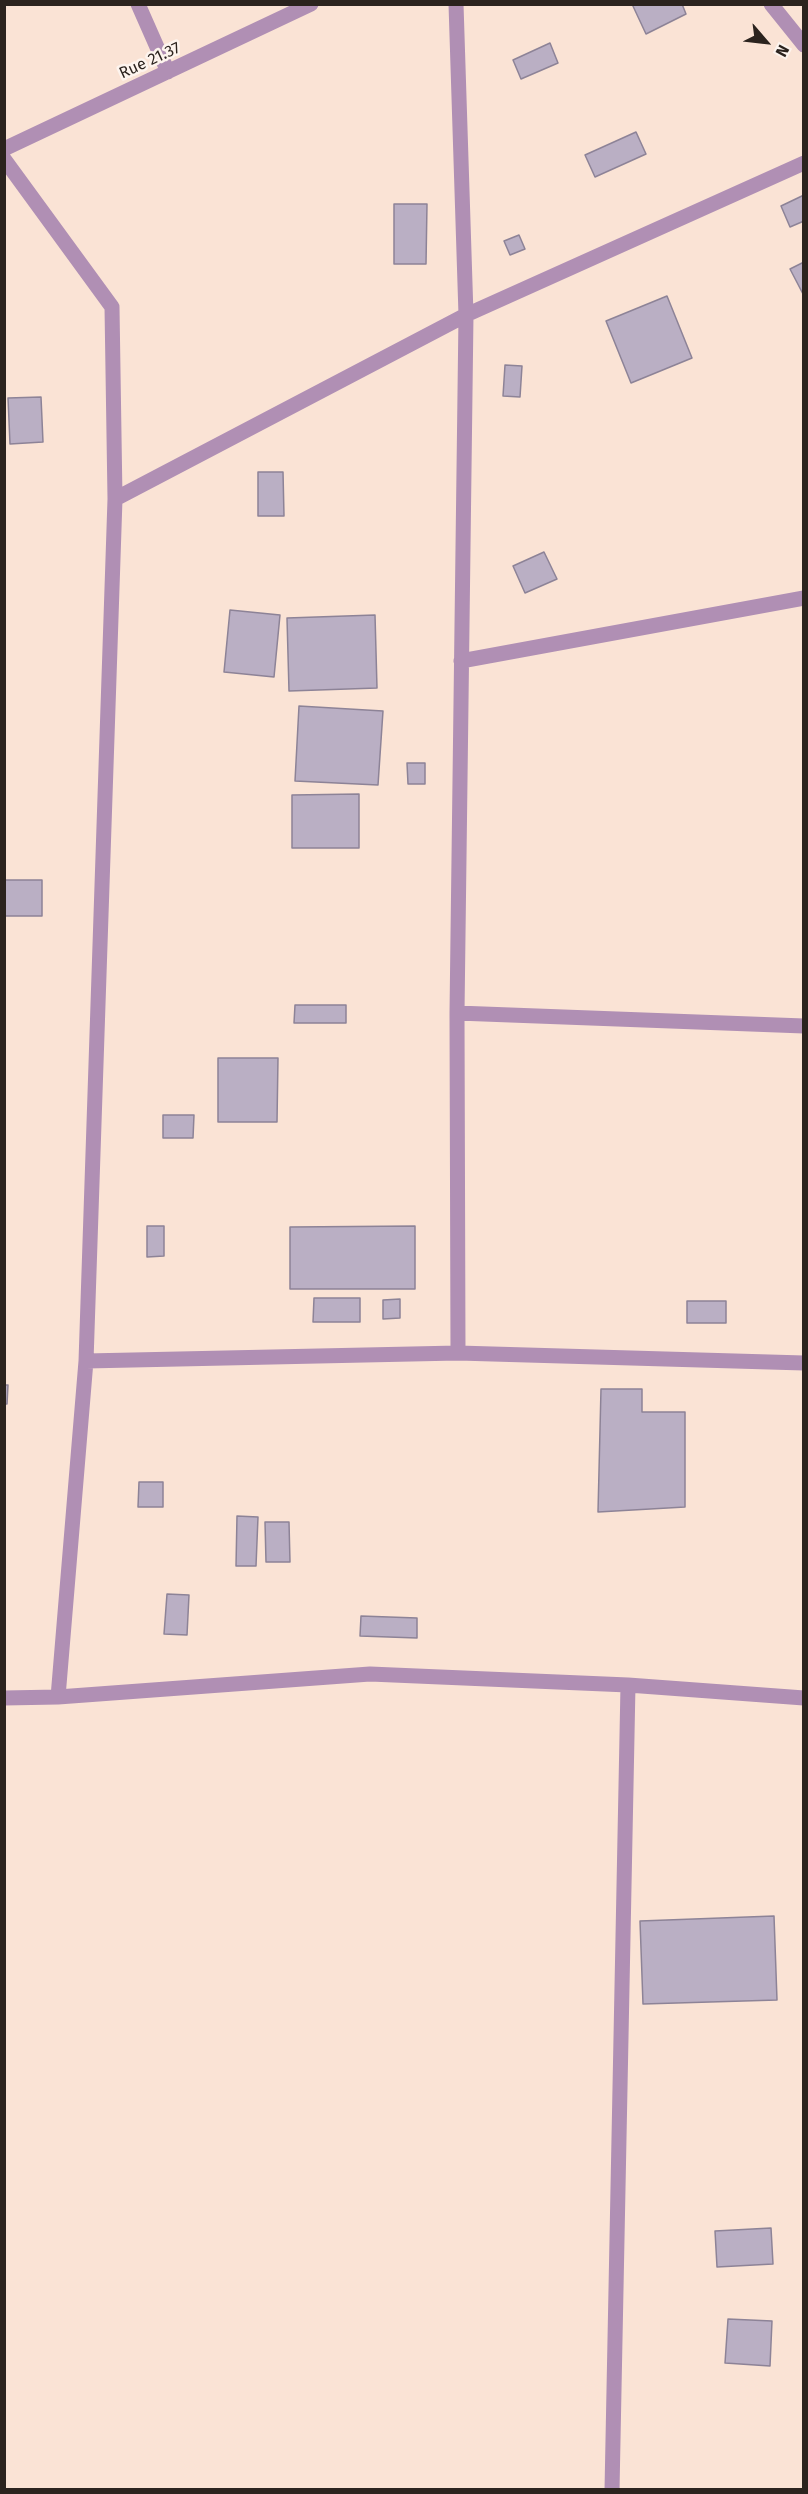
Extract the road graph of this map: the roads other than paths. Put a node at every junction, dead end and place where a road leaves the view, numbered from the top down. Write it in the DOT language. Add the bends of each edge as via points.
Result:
graph roads {
  1 [pos="138,4"];
  2 [pos="311,4"];
  3 [pos="456,4"];
  4 [pos="771,4"];
  5 [pos="804,45"];
  6 [pos="168,72"];
  7 [pos="4,149"];
  8 [pos="4,159"];
  9 [pos="804,163"];
  10 [pos="466,315"];
  11 [pos="114,499"];
  12 [pos="804,598"];
  13 [pos="461,661"];
  14 [pos="457,1013"];
  15 [pos="804,1026"];
  16 [pos="458,1353"];
  17 [pos="86,1361"];
  18 [pos="804,1363"];
  19 [pos="628,1685"];
  20 [pos="58,1697"];
  21 [pos="4,1698"];
  22 [pos="804,1698"];
  23 [pos="612,2490"];
  1 -- 6 [label="street"];
  2 -- 6 [label="street, Rue 21.37"];
  3 -- 10 [label="street"];
  4 -- 5 [label="street"];
  6 -- 7 [label="street, Rue 21.37"];
  8 -- 11 [label="street" via="112,307"];
  9 -- 10 [label="street"];
  10 -- 11 [label="street"];
  10 -- 13 [label="street"];
  11 -- 17 [label="street"];
  12 -- 13 [label="street"];
  13 -- 14 [label="street"];
  14 -- 15 [label="street"];
  14 -- 16 [label="street"];
  16 -- 17 [label="street"];
  16 -- 18 [label="street"];
  17 -- 20 [label="street"];
  19 -- 20 [label="street" via="370,1674"];
  19 -- 22 [label="street"];
  19 -- 23 [label="street"];
  20 -- 21 [label="street"];
}
